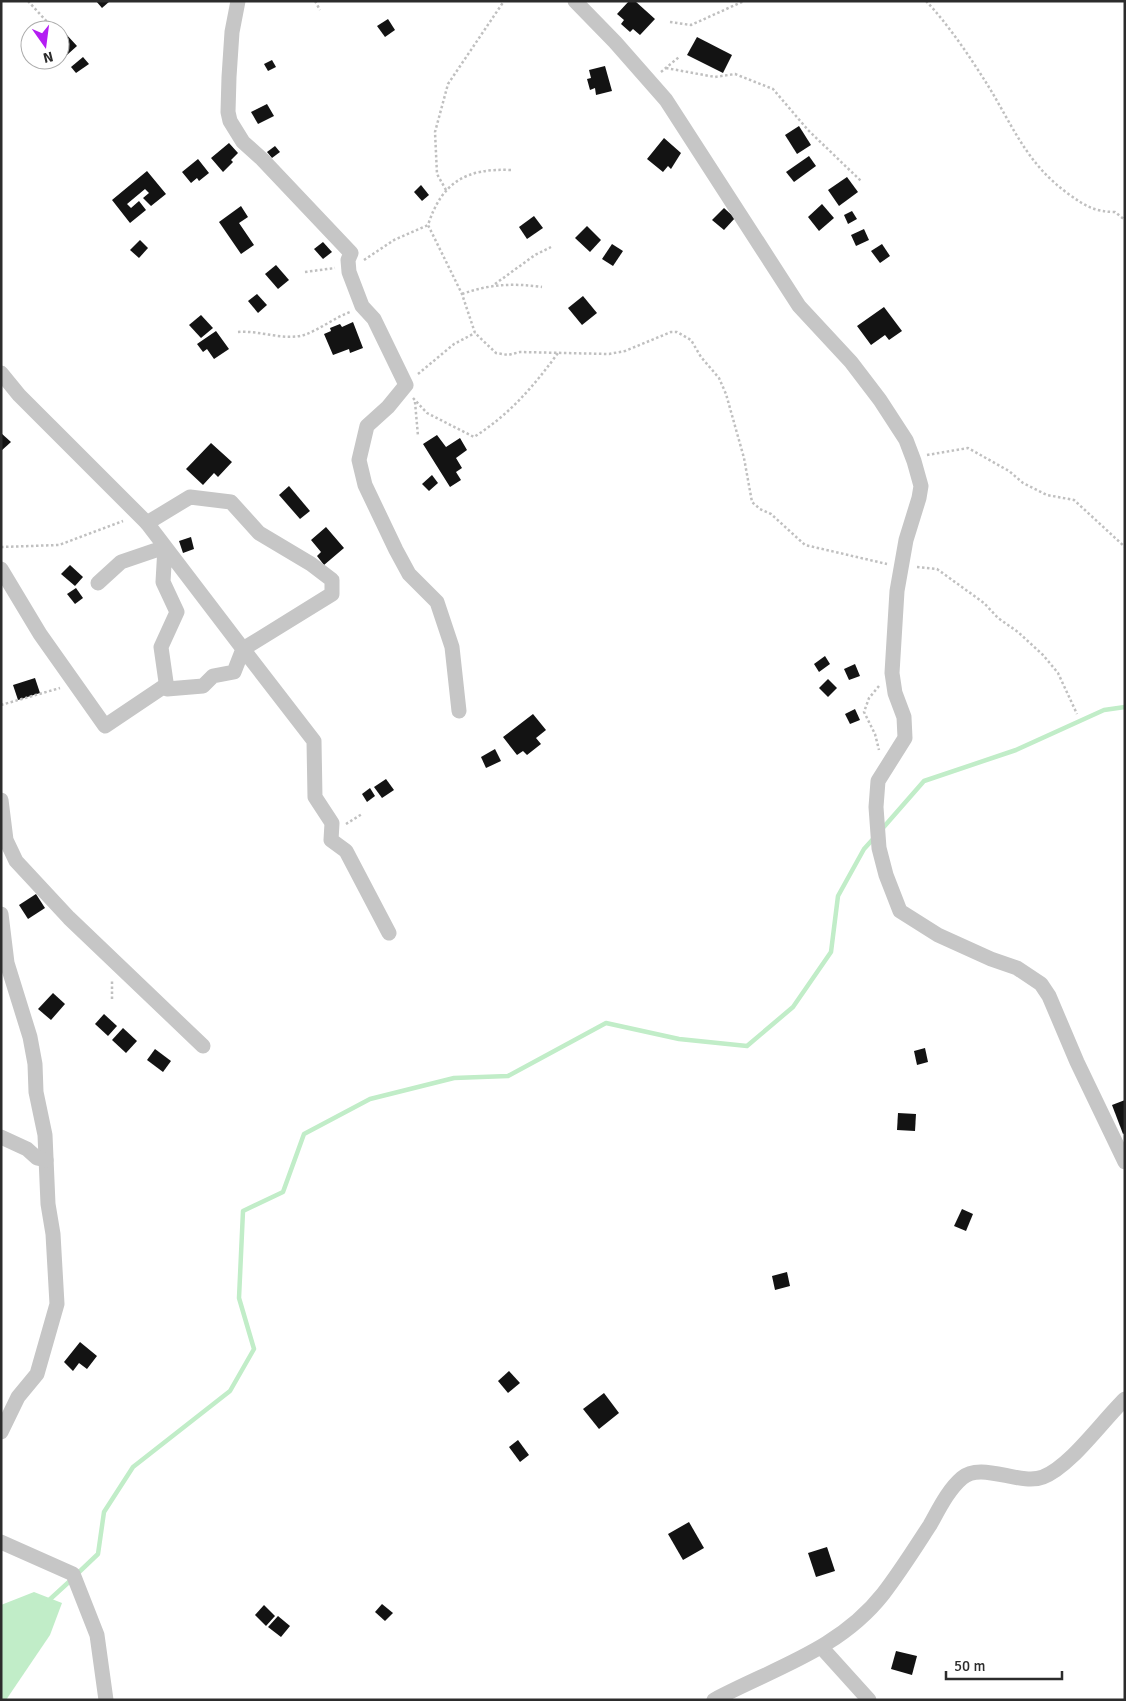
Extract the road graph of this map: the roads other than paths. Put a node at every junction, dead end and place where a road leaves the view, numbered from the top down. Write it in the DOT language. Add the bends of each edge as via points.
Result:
graph roads {
  1 [pos="238,1"];
  2 [pos="575,1"];
  3 [pos="1,373"];
  4 [pos="142,519"];
  5 [pos="165,547"];
  6 [pos="1,569"];
  7 [pos="98,583"];
  8 [pos="243,649"];
  9 [pos="166,685"];
  10 [pos="459,711"];
  11 [pos="1,800"];
  12 [pos="1,914"];
  13 [pos="388,933"];
  14 [pos="4,968"];
  15 [pos="203,1046"];
  16 [pos="1,1137"];
  17 [pos="46,1160"];
  18 [pos="1125,1162"];
  19 [pos="1125,1399"];
  20 [pos="1,1432"];
  21 [pos="1,1542"];
  22 [pos="822,1648"];
  23 [pos="106,1700"];
  24 [pos="714,1700"];
  25 [pos="869,1700"];
  1 -- 10 [label="street" via="232,32 230,121 243,142 350,253 349,272 362,306 374,319 406,385 367,426 359,460 365,485 409,574 437,602 452,647"];
  2 -- 18 [label="street" via="650,81 689,132 799,306 851,362 906,440 921,486 897,591 892,673 894,693 904,717 905,738 878,781 879,848 886,875 900,911 938,935 1017,968 1041,984 1053,1003"];
  3 -- 4 [label="street"];
  4 -- 5 [label="street"];
  4 -- 8 [label="street" via="190,496 231,502 259,533 332,580 332,594"];
  5 -- 7 [label="street" via="121,562"];
  5 -- 8 [label="street"];
  5 -- 9 [label="street" via="163,582 177,612 161,647"];
  6 -- 9 [label="street" via="40,634 105,726"];
  8 -- 9 [label="street" via="234,672 213,676 204,686 167,689"];
  8 -- 13 [label="street" via="314,742 315,797 332,823 331,840 346,850"];
  11 -- 15 [label="street" via="6,840 16,861 69,918"];
  12 -- 14 [label="street"];
  14 -- 17 [label="street" via="30,1037"];
  16 -- 17 [label="street"];
  17 -- 20 [label="street" via="57,1304 37,1374 18,1397"];
  19 -- 22 [label="street" via="1063,1464 1046,1476 1030,1479 974,1472 962,1477 883,1595"];
  21 -- 23 [label="street" via="72,1574 97,1635"];
  22 -- 24 [label="street"];
  22 -- 25 [label="street"];
}
